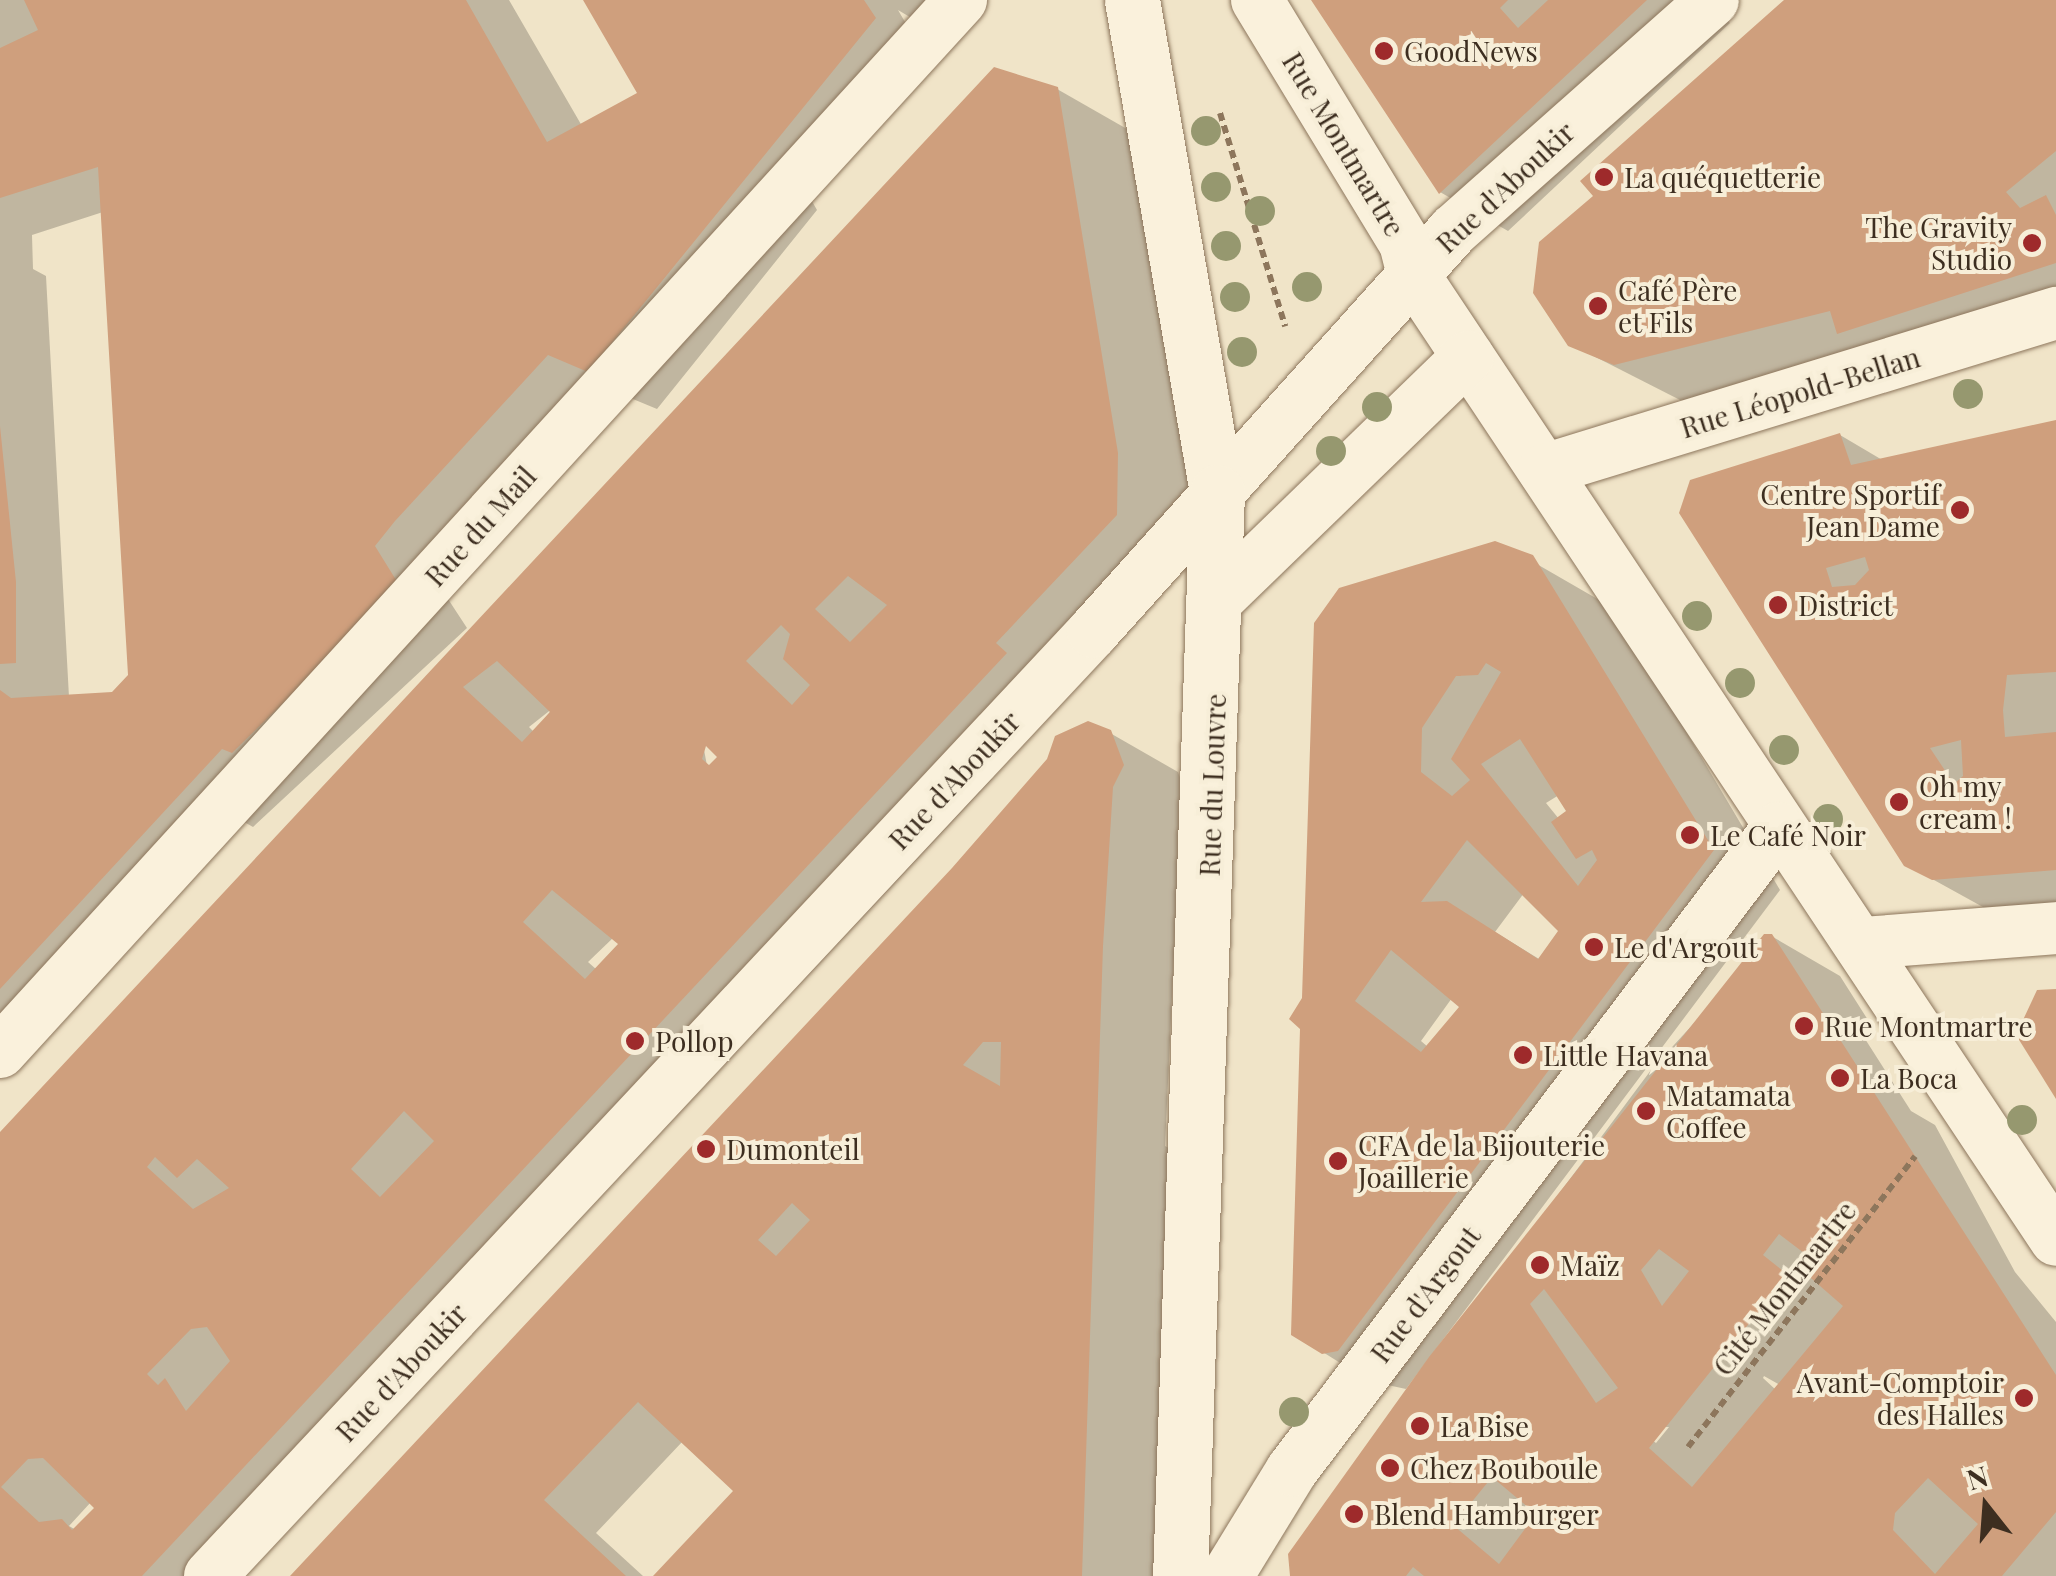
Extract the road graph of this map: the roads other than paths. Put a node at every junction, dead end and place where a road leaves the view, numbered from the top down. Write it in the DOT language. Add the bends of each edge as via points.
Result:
graph roads {
  1 [pos="960,0"];
  2 [pos="1132,0"];
  3 [pos="1257,0"];
  4 [pos="1713,0"];
  5 [pos="1413,274"];
  6 [pos="2056,313"];
  7 [pos="1468,357"];
  8 [pos="1544,470"];
  9 [pos="1217,492"];
  10 [pos="1218,599"];
  11 [pos="1778,828"];
  12 [pos="2056,928"];
  13 [pos="1863,943"];
  14 [pos="0,1052"];
  15 [pos="2056,1240"];
  16 [pos="210,1576"];
  17 [pos="1180,1576"];
  18 [pos="1227,1576"];
  1 -- 14 [label="street, Rue du Mail"];
  2 -- 9 [label="main road, Rue du Louvre"];
  3 -- 5 [label="street, Rue Montmartre" via="1405,242"];
  4 -- 5 [label="street, Rue d'Aboukir"];
  5 -- 7 [label="street, Rue Montmartre"];
  5 -- 9 [label="street, Rue d'Aboukir"];
  6 -- 8 [label="street, Rue Léopold-Bellan"];
  7 -- 8 [label="street, Rue Montmartre"];
  7 -- 10 [label="street"];
  8 -- 11 [label="street, Rue Montmartre"];
  9 -- 10 [label="main road, Rue du Louvre"];
  9 -- 16 [label="street, Rue d'Aboukir"];
  10 -- 17 [label="main road, Rue du Louvre"];
  11 -- 13 [label="street, Rue Montmartre"];
  11 -- 18 [label="street, Rue d'Argout" via="1292,1470"];
  12 -- 13 [label="street"];
  13 -- 15 [label="street, Rue Montmartre"];
}
